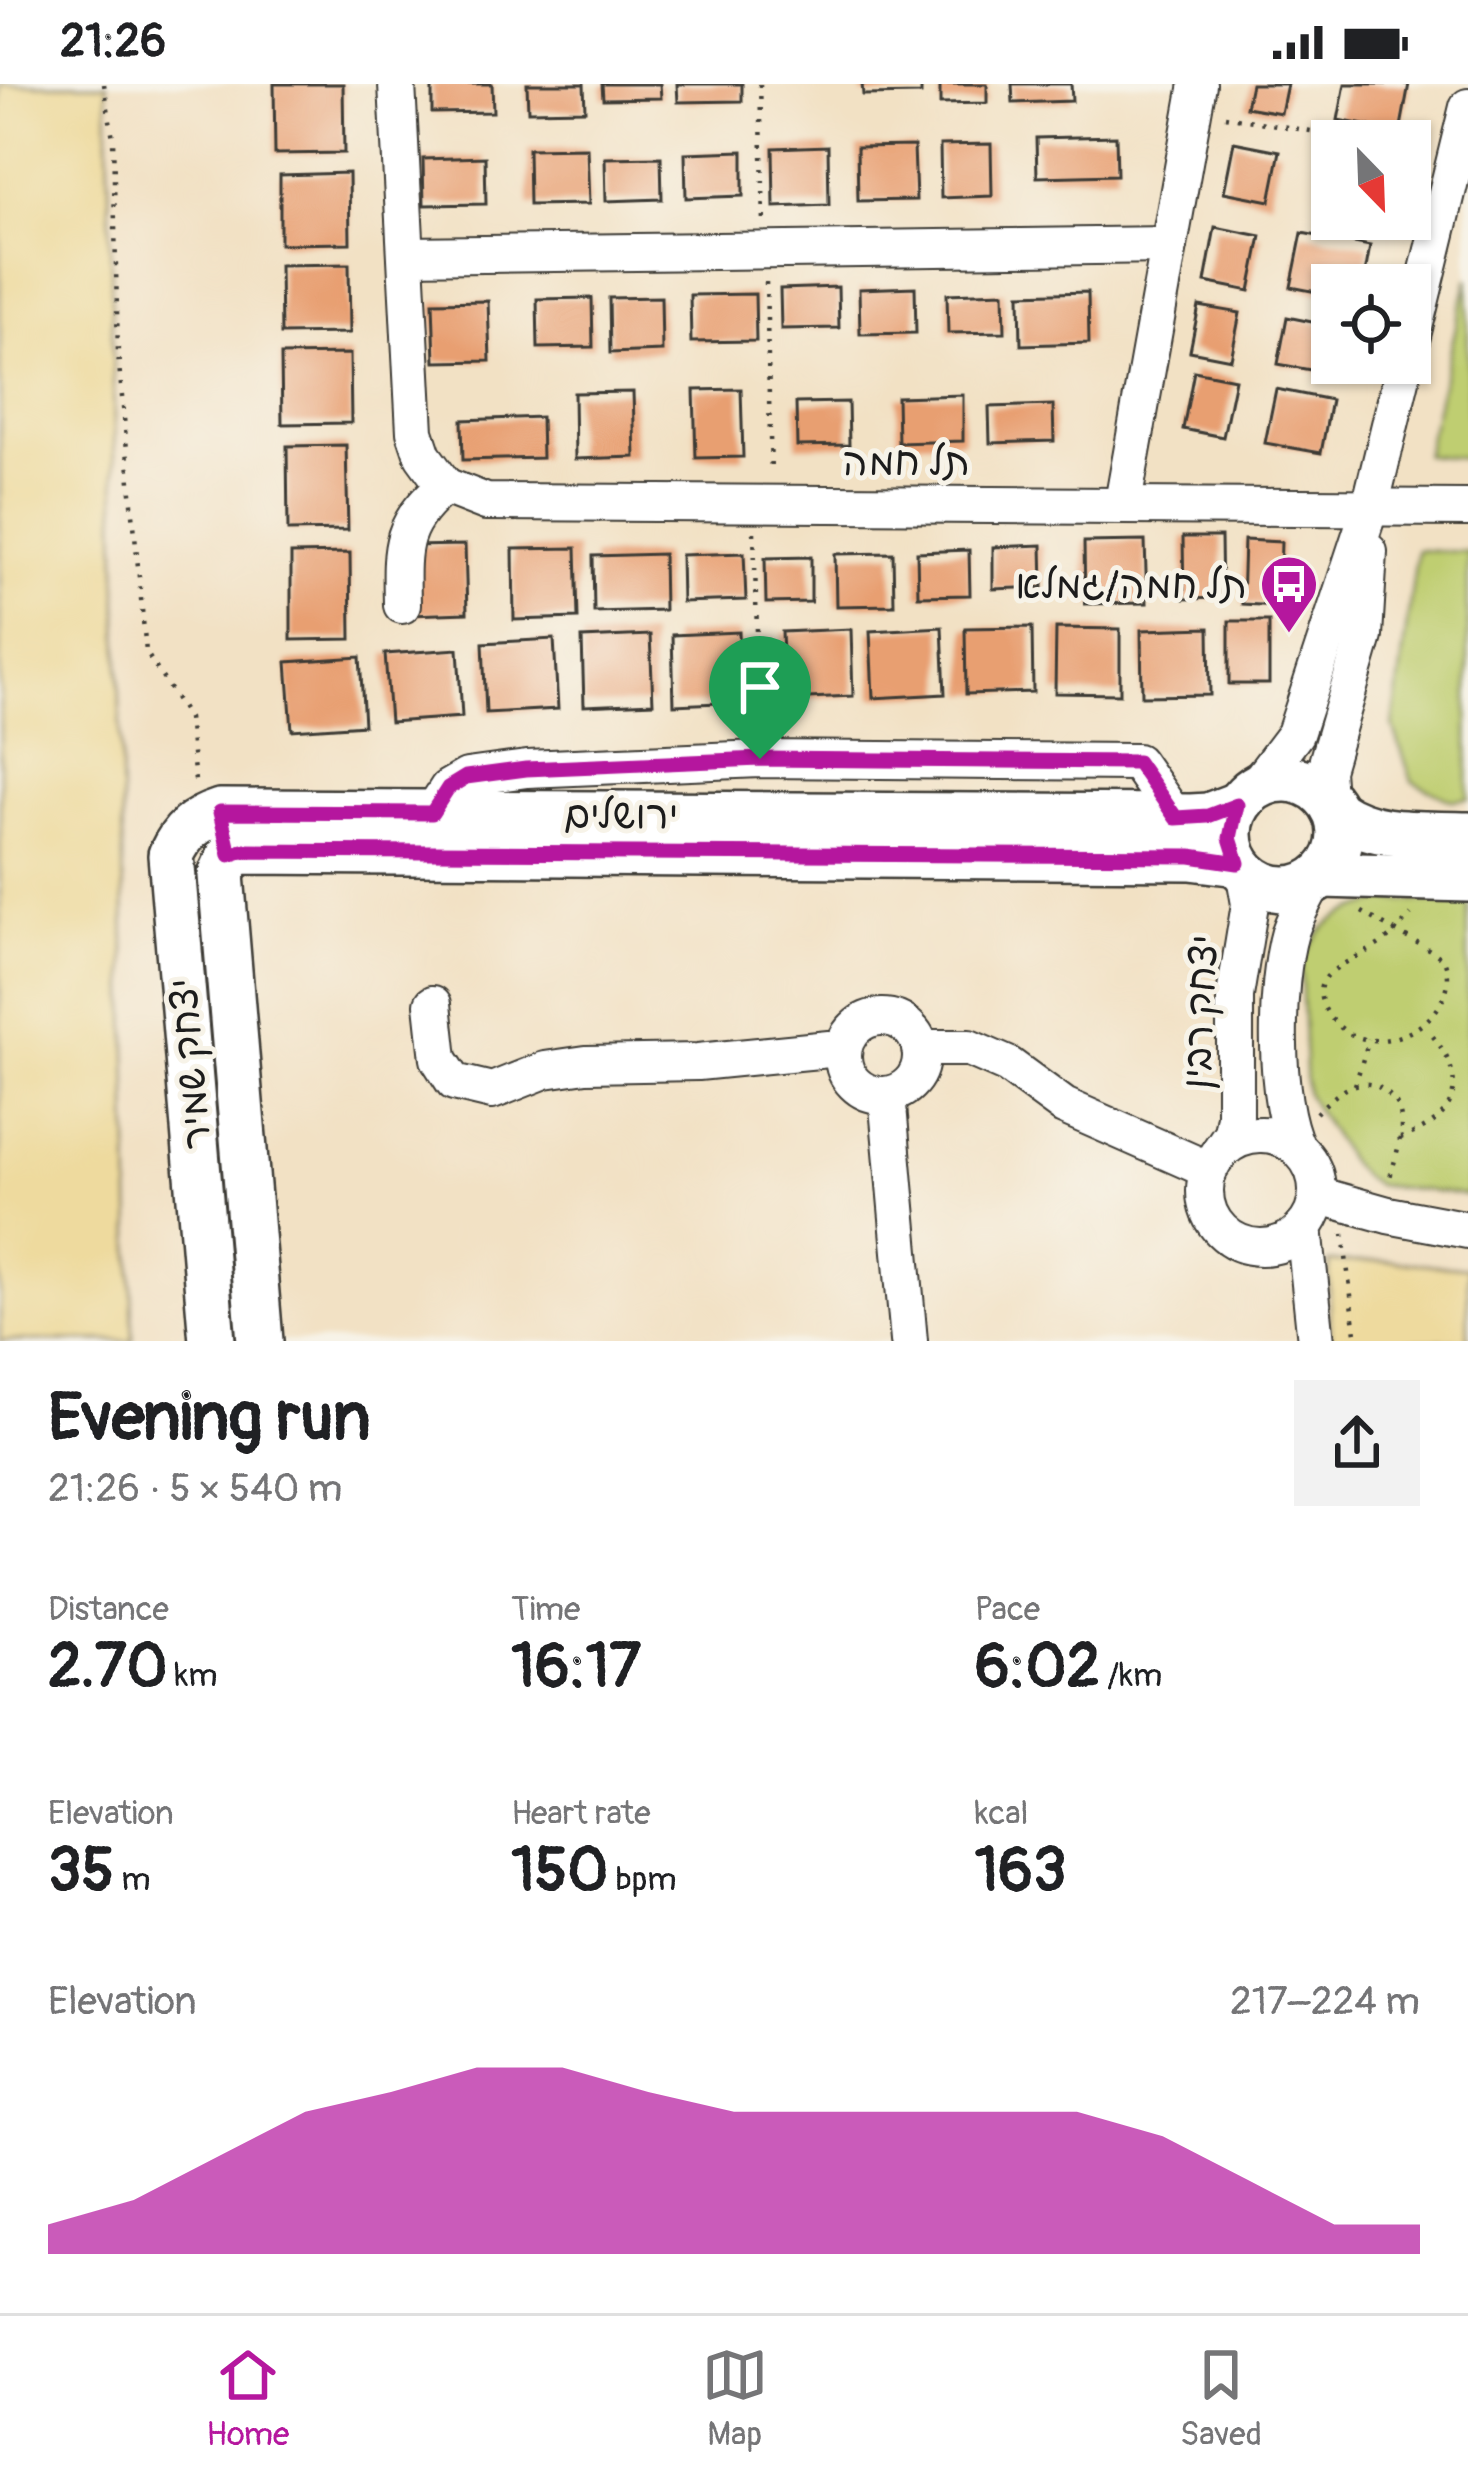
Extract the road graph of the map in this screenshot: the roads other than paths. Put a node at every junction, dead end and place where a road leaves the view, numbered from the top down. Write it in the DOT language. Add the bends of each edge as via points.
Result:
graph roads {
  1 [pos="398,84"];
  2 [pos="1196,98"];
  3 [pos="1468,106"];
  4 [pos="1169,245"];
  5 [pos="407,255"];
  6 [pos="1429,264"];
  7 [pos="1400,384"];
  8 [pos="445,486"];
  9 [pos="1123,503"];
  10 [pos="1370,506"];
  11 [pos="1468,508"];
  12 [pos="403,605"];
  13 [pos="1246,796"];
  14 [pos="1332,804"];
  15 [pos="432,813"];
  16 [pos="1176,818"];
  17 [pos="214,830"];
  18 [pos="1468,835"];
  19 [pos="1241,867"];
  20 [pos="1318,878"];
  21 [pos="1468,879"];
  22 [pos="433,1004"];
  23 [pos="920,1048"];
  24 [pos="843,1053"];
  25 [pos="887,1095"];
  26 [pos="1303,1134"];
  27 [pos="1213,1163"];
  28 [pos="1320,1208"];
  29 [pos="1468,1230"];
  30 [pos="1256,1247"];
  31 [pos="1316,1338"];
  32 [pos="212,1341"];
  33 [pos="260,1341"];
  34 [pos="909,1341"];
  1 -- 5 [label="street"];
  2 -- 4 [label="street"];
  3 -- 6 [label="street"];
  4 -- 5 [label="street"];
  4 -- 9 [label="street"];
  5 -- 8 [label="street" via="415,432"];
  7 -- 10 [label="street"];
  8 -- 9 [label="street, תל חמה" via="486,502"];
  8 -- 12 [label="street" via="418,511 401,545"];
  9 -- 10 [label="street, תל חמה"];
  10 -- 11 [label="street, תל חמה"];
  10 -- 13 [label="street" via="1295,734"];
  10 -- 14 [label="street" via="1364,636 1325,770"];
  13 -- 14 [label="main road" via="1272,780 1298,779"];
  13 -- 16 [label="main road, ירושלים" via="1208,816"];
  13 -- 19 [label="main road" via="1230,838"];
  14 -- 18 [label="main road" via="1357,826"];
  14 -- 20 [label="main road" via="1339,846"];
  15 -- 16 [label="main road, ירושלים"];
  15 -- 16 [label="street" via="466,777 760,759 1137,762"];
  15 -- 17 [label="main road, ירושלים"];
  17 -- 19 [label="main road, ירושלים" via="242,851 1191,856"];
  17 -- 32 [label="main road, יצחק שמיר" via="179,836 172,855"];
  17 -- 33 [label="main road, יצחק שמיר"];
  19 -- 20 [label="main road" via="1281,889"];
  19 -- 27 [label="street, יצחק רבין" via="1250,904 1235,996 1235,1116"];
  20 -- 21 [label="main road"];
  20 -- 26 [label="street, יצחק רבין" via="1291,931 1281,998 1287,1116"];
  22 -- 24 [label="street" via="439,1059 454,1082 492,1091 586,1064"];
  23 -- 24 [label="street" via="906,1026 882,1017 857,1026"];
  23 -- 25 [label="street" via="917,1074"];
  23 -- 27 [label="street" via="969,1048 1008,1064 1064,1106"];
  24 -- 25 [label="street" via="853,1082"];
  25 -- 34 [label="street"];
  26 -- 27 [label="street" via="1239,1139"];
  26 -- 28 [label="street"];
  27 -- 30 [label="street" via="1205,1196 1213,1221 1232,1240"];
  28 -- 29 [label="street"];
  28 -- 30 [label="street" via="1283,1243"];
  28 -- 31 [label="street"];
  30 -- 31 [label="street" via="1291,1288"];
}
